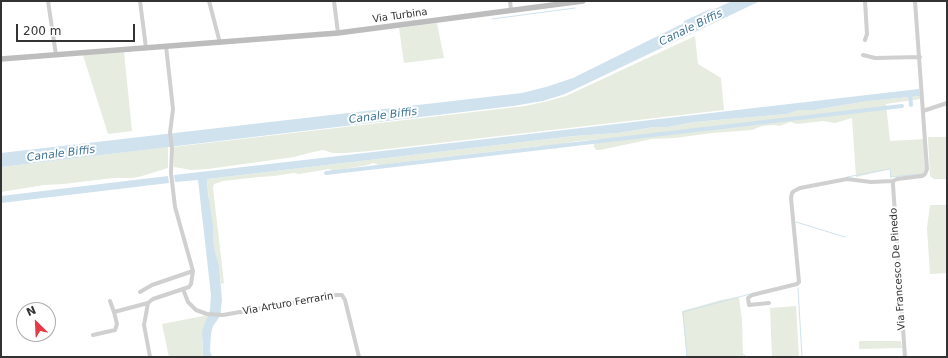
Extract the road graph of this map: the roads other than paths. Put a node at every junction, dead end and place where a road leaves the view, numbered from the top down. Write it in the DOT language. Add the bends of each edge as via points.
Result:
graph roads {
  1 [pos="48,1"];
  2 [pos="140,1"];
  3 [pos="208,1"];
  4 [pos="334,1"];
  5 [pos="510,1"];
  6 [pos="583,1"];
  7 [pos="865,1"];
  8 [pos="915,1"];
  9 [pos="558,2"];
  10 [pos="535,4"];
  11 [pos="511,10"];
  12 [pos="338,33"];
  13 [pos="865,40"];
  14 [pos="220,43"];
  15 [pos="166,46"];
  16 [pos="146,48"];
  17 [pos="56,55"];
  18 [pos="862,55"];
  19 [pos="920,57"];
  20 [pos="1,59"];
  21 [pos="947,103"];
  22 [pos="923,111"];
  23 [pos="894,181"];
  24 [pos="193,271"];
  25 [pos="183,289"];
  26 [pos="140,292"];
  27 [pos="110,301"];
  28 [pos="769,303"];
  29 [pos="148,304"];
  30 [pos="114,312"];
  31 [pos="93,335"];
  32 [pos="150,357"];
  33 [pos="359,357"];
  34 [pos="905,357"];
  1 -- 17 [label="street"];
  2 -- 16 [label="street"];
  3 -- 14 [label="street"];
  4 -- 12 [label="street"];
  5 -- 11 [label="street"];
  6 -- 9 [label="street, Via Turbina"];
  7 -- 13 [label="street"];
  8 -- 19 [label="street"];
  9 -- 10 [label="street, Via Turbina"];
  10 -- 11 [label="street, Via Turbina"];
  11 -- 12 [label="street, Via Turbina"];
  12 -- 14 [label="street, Via Turbina"];
  14 -- 15 [label="street, Via Turbina"];
  15 -- 16 [label="street, Via Turbina"];
  15 -- 24 [label="street" via="173,109 170,133 172,187"];
  16 -- 17 [label="street, Via Turbina"];
  17 -- 20 [label="street, Via Turbina"];
  18 -- 19 [label="street" via="875,58"];
  19 -- 22 [label="street"];
  21 -- 22 [label="street"];
  22 -- 23 [label="street" via="926,174"];
  23 -- 28 [label="street" via="847,179 794,191 791,198 799,282 748,298 749,305"];
  23 -- 34 [label="street, Via Francesco De Pinedo"];
  24 -- 25 [label="street" via="191,284"];
  24 -- 26 [label="street" via="152,285"];
  25 -- 29 [label="street" via="153,299"];
  25 -- 33 [label="street, Via Arturo Ferrarin" via="185,297 196,310 223,316 342,296"];
  27 -- 30 [label="street"];
  29 -- 30 [label="street"];
  29 -- 32 [label="street" via="144,328"];
  30 -- 31 [label="street" via="117,324 115,330"];
}
